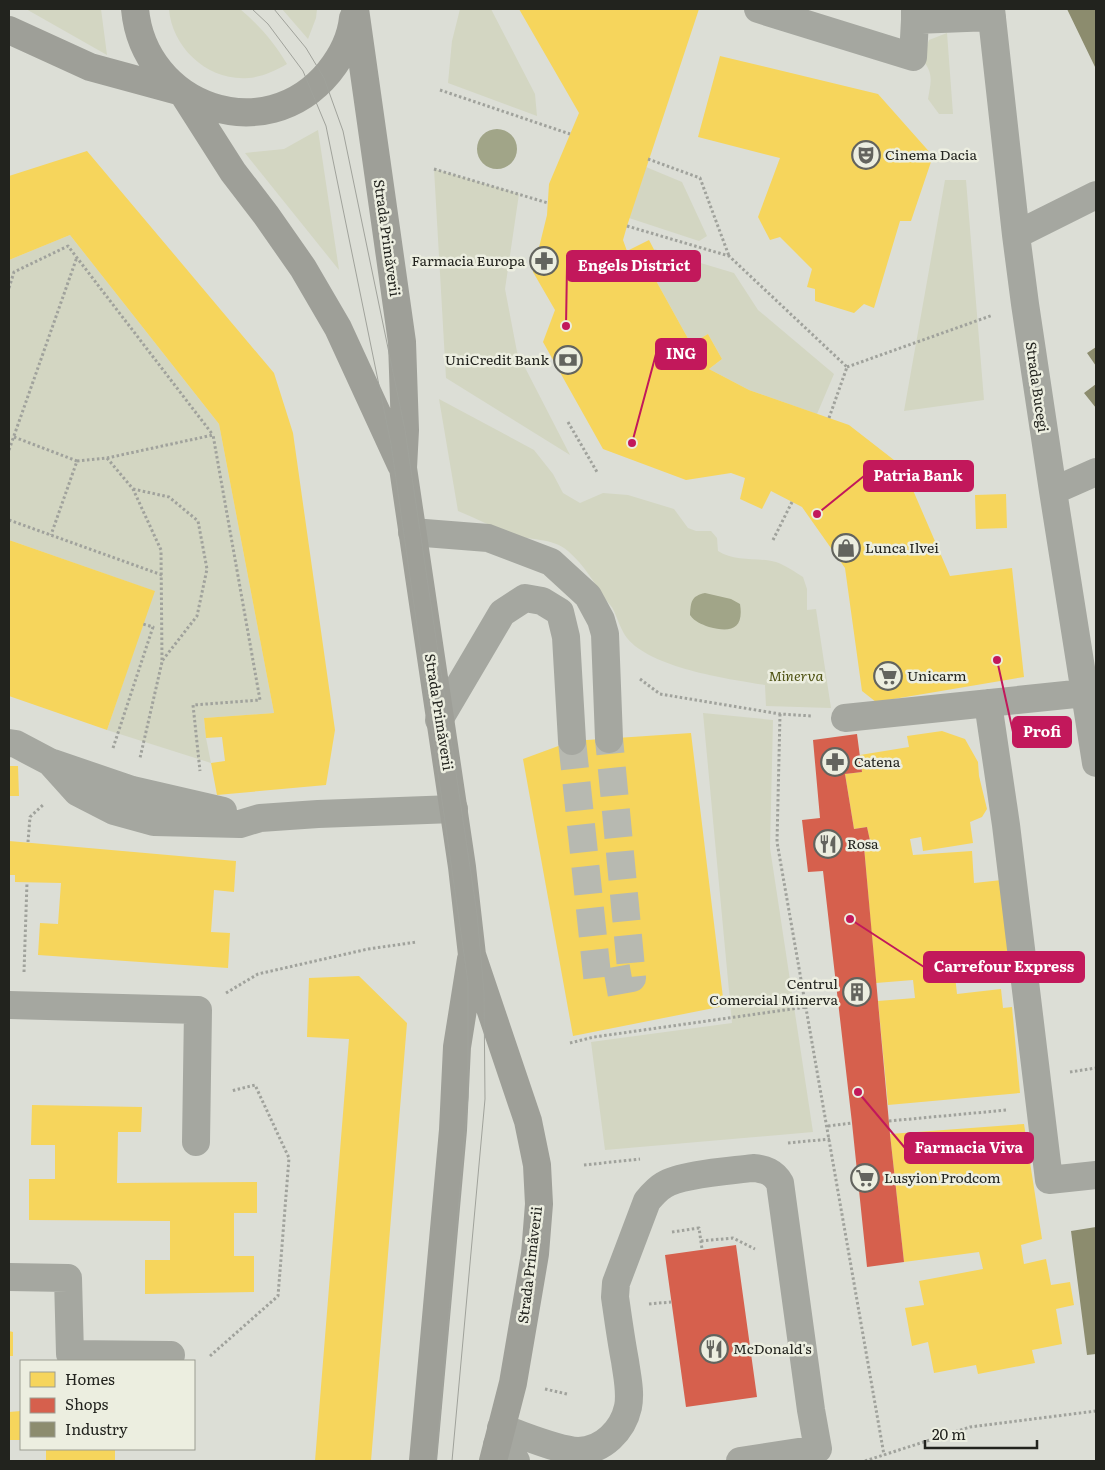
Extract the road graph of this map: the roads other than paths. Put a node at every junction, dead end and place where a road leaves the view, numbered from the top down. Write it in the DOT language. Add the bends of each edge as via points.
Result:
graph roads {
  1 [pos="135,9"];
  2 [pos="355,9"];
  3 [pos="758,9"];
  4 [pos="992,13"];
  5 [pos="915,15"];
  6 [pos="9,30"];
  7 [pos="182,92"];
  8 [pos="1096,195"];
  9 [pos="1016,235"];
  10 [pos="403,468"];
  11 [pos="1096,472"];
  12 [pos="1053,491"];
  13 [pos="412,532"];
  14 [pos="1085,693"];
  15 [pos="988,703"];
  16 [pos="845,718"];
  17 [pos="440,720"];
  18 [pos="609,739"];
  19 [pos="572,741"];
  20 [pos="9,742"];
  21 [pos="1096,763"];
  22 [pos="59,771"];
  23 [pos="454,809"];
  24 [pos="260,818"];
  25 [pos="472,956"];
  26 [pos="16,1005"];
  27 [pos="196,1142"];
  28 [pos="1096,1175"];
  29 [pos="9,1277"];
  30 [pos="171,1355"];
  31 [pos="502,1451"];
  32 [pos="423,1461"];
  33 [pos="740,1461"];
  1 -- 7 [label="main road, Strada Primăverii" via="142,43 152,62"];
  2 -- 7 [label="main road, Strada Primăverii" via="337,62 324,78 295,100 257,111 237,112 218,109"];
  2 -- 10 [label="main road, Strada Primăverii" via="402,342"];
  3 -- 5 [label="street" via="913,56"];
  4 -- 5 [label="street"];
  4 -- 9 [label="street, Strada Bucegi"];
  6 -- 7 [label="main road, Strada Primăverii" via="90,67"];
  7 -- 10 [label="main road, Strada Primăverii" via="233,172 303,268 338,328"];
  8 -- 9 [label="street"];
  9 -- 12 [label="street, Strada Bucegi"];
  10 -- 13 [label="main road, Strada Primăverii"];
  11 -- 12 [label="street"];
  12 -- 14 [label="street, Strada Bucegi"];
  13 -- 17 [label="main road, Strada Primăverii"];
  13 -- 18 [label="street" via="488,538 551,562 588,596 602,620 605,634"];
  14 -- 15 [label="street"];
  14 -- 21 [label="street, Strada Bucegi"];
  15 -- 16 [label="street"];
  15 -- 28 [label="street" via="1049,1180"];
  17 -- 19 [label="street" via="502,613 525,598 542,601 560,612 566,637"];
  17 -- 23 [label="main road, Strada Primăverii"];
  20 -- 22 [label="street"];
  22 -- 24 [label="street"];
  22 -- 24 [label="street" via="77,792 114,811 154,822 240,824"];
  23 -- 24 [label="street"];
  23 -- 25 [label="main road, Strada Primăverii"];
  25 -- 31 [label="main road, Strada Primăverii" via="528,1121 537,1164 539,1204 535,1254"];
  25 -- 32 [label="main road, Strada Primăverii" via="456,1047 453,1130"];
  26 -- 27 [label="street" via="198,1010"];
  29 -- 30 [label="street" via="68,1278 70,1354"];
  31 -- 33 [label="street" via="590,1450 614,1435 628,1406 629,1390 615,1297 616,1283 647,1201 665,1184 678,1179 753,1168 768,1170 780,1183 818,1449"];
}
